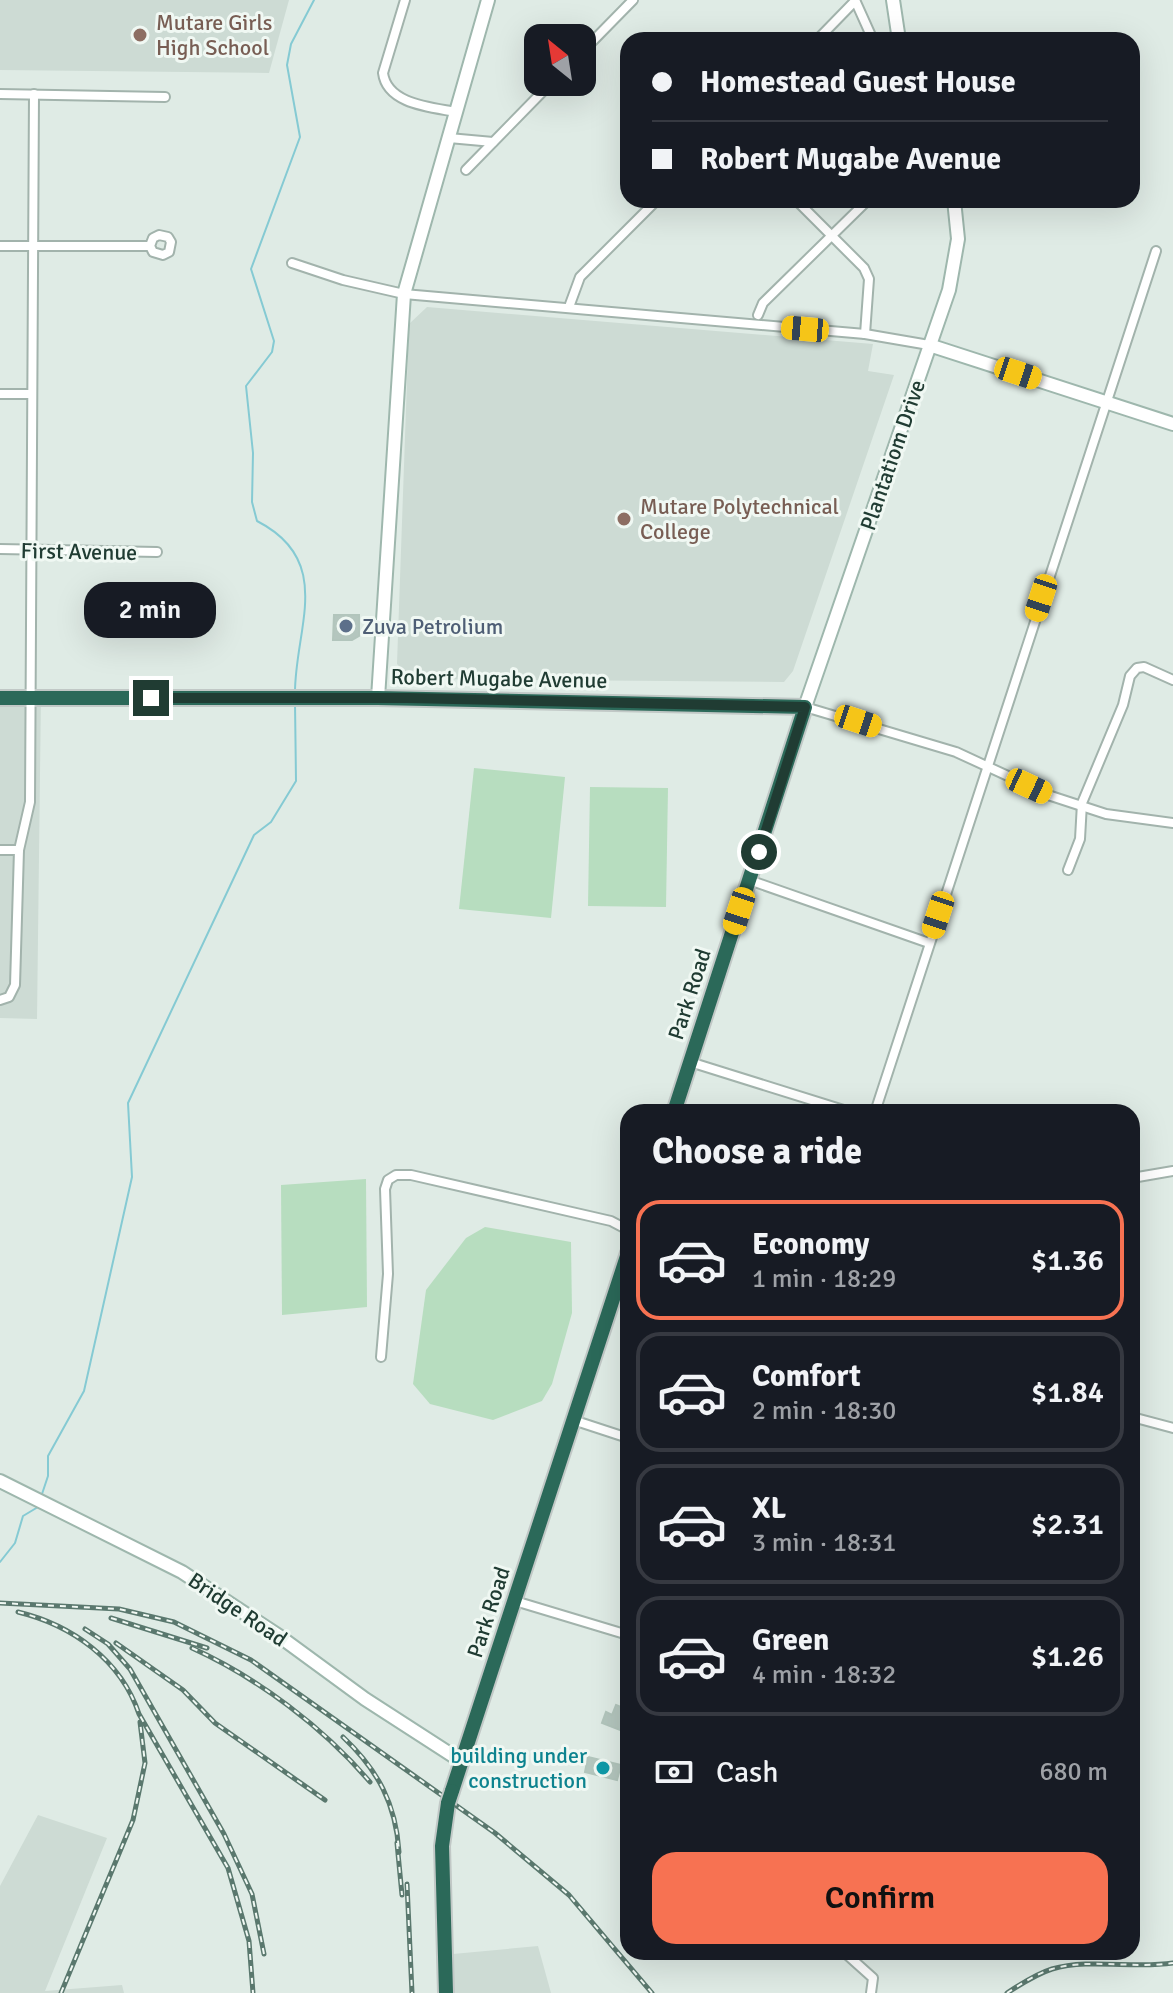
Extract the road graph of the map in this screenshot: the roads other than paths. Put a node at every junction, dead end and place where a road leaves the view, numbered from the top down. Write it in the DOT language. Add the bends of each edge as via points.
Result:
graph roads {
  1 [pos="405,0"];
  2 [pos="488,0"];
  3 [pos="633,0"];
  4 [pos="893,0"];
  5 [pos="855,1"];
  6 [pos="825,32"];
  7 [pos="869,32"];
  8 [pos="898,32"];
  9 [pos="596,38"];
  10 [pos="0,94"];
  11 [pos="34,94"];
  12 [pos="538,96"];
  13 [pos="165,97"];
  14 [pos="456,112"];
  15 [pos="449,138"];
  16 [pos="493,142"];
  17 [pos="466,170"];
  18 [pos="649,208"];
  19 [pos="804,208"];
  20 [pos="860,208"];
  21 [pos="955,208"];
  22 [pos="831,236"];
  23 [pos="34,245"];
  24 [pos="0,246"];
  25 [pos="150,246"];
  26 [pos="1156,251"];
  27 [pos="292,263"];
  28 [pos="404,294"];
  29 [pos="569,307"];
  30 [pos="758,315"];
  31 [pos="865,334"];
  32 [pos="929,345"];
  33 [pos="0,394"];
  34 [pos="32,394"];
  35 [pos="1106,402"];
  36 [pos="1173,424"];
  37 [pos="0,549"];
  38 [pos="30,549"];
  39 [pos="157,552"];
  40 [pos="1173,680"];
  41 [pos="0,698"];
  42 [pos="32,698"];
  43 [pos="378,698"];
  44 [pos="805,707"];
  45 [pos="986,766"];
  46 [pos="1082,803"];
  47 [pos="1173,823"];
  48 [pos="0,850"];
  49 [pos="19,850"];
  50 [pos="1068,870"];
  51 [pos="749,880"];
  52 [pos="929,943"];
  53 [pos="5,999"];
  54 [pos="690,1062"];
  55 [pos="677,1104"];
  56 [pos="824,1104"];
  57 [pos="878,1104"];
  58 [pos="1173,1171"];
  59 [pos="1140,1177"];
  60 [pos="620,1226"];
  61 [pos="620,1277"];
  62 [pos="381,1357"];
  63 [pos="1140,1419"];
  64 [pos="573,1420"];
  65 [pos="1173,1428"];
  66 [pos="620,1435"];
  67 [pos="0,1481"];
  68 [pos="515,1601"];
  69 [pos="620,1633"];
  70 [pos="461,1761"];
  71 [pos="853,1960"];
  72 [pos="446,1993"];
  73 [pos="871,1993"];
  1 -- 14 [label="street" via="384,83 391,92 421,105"];
  2 -- 14 [label="street"];
  3 -- 9 [label="street"];
  4 -- 8 [label="street"];
  5 -- 6 [label="street"];
  5 -- 7 [label="street"];
  10 -- 11 [label="street"];
  11 -- 13 [label="street"];
  11 -- 23 [label="street"];
  12 -- 16 [label="street"];
  14 -- 15 [label="street"];
  15 -- 16 [label="street"];
  15 -- 28 [label="street"];
  16 -- 17 [label="street"];
  18 -- 29 [label="street" via="580,277"];
  19 -- 22 [label="street"];
  20 -- 22 [label="street"];
  21 -- 32 [label="street, Plantatiom Drive" via="958,239 949,290"];
  22 -- 30 [label="street" via="763,303"];
  22 -- 31 [label="street" via="869,279"];
  23 -- 24 [label="street"];
  23 -- 25 [label="street"];
  23 -- 34 [label="street"];
  26 -- 35 [label="street"];
  27 -- 28 [label="street"];
  28 -- 29 [label="street"];
  28 -- 43 [label="street"];
  29 -- 31 [label="street"];
  31 -- 32 [label="street"];
  32 -- 35 [label="street"];
  32 -- 44 [label="street, Plantatiom Drive"];
  33 -- 34 [label="street"];
  34 -- 38 [label="street"];
  35 -- 36 [label="street"];
  35 -- 45 [label="street"];
  37 -- 38 [label="street, First Avenue"];
  38 -- 39 [label="street, First Avenue"];
  38 -- 42 [label="street"];
  40 -- 46 [label="street" via="1144,667 1130,676"];
  41 -- 42 [label="highway, Robert Mugabe Avenue"];
  42 -- 43 [label="highway, Robert Mugabe Avenue"];
  42 -- 49 [label="street" via="30,802"];
  43 -- 44 [label="highway, Robert Mugabe Avenue"];
  44 -- 45 [label="street" via="956,752"];
  44 -- 51 [label="highway, Park Road"];
  45 -- 46 [label="street" via="1051,796"];
  45 -- 52 [label="street"];
  46 -- 47 [label="street" via="1106,814"];
  46 -- 50 [label="street" via="1080,839"];
  48 -- 49 [label="street"];
  49 -- 53 [label="street" via="18,956 15,985"];
  51 -- 52 [label="street"];
  51 -- 54 [label="highway, Park Road"];
  52 -- 57 [label="street"];
  54 -- 55 [label="highway, Park Road"];
  54 -- 56 [label="street"];
  58 -- 59 [label="street"];
  60 -- 62 [label="street" via="475,1188 396,1175 385,1189 388,1274"];
  61 -- 64 [label="highway, Park Road"];
  63 -- 65 [label="street"];
  64 -- 66 [label="street"];
  64 -- 68 [label="highway, Park Road"];
  67 -- 70 [label="street, Bridge Road" via="182,1572"];
  68 -- 69 [label="street"];
  68 -- 70 [label="highway, Park Road"];
  70 -- 72 [label="highway, Park Road" via="442,1846"];
  71 -- 73 [label="street" via="873,1978"];
}
